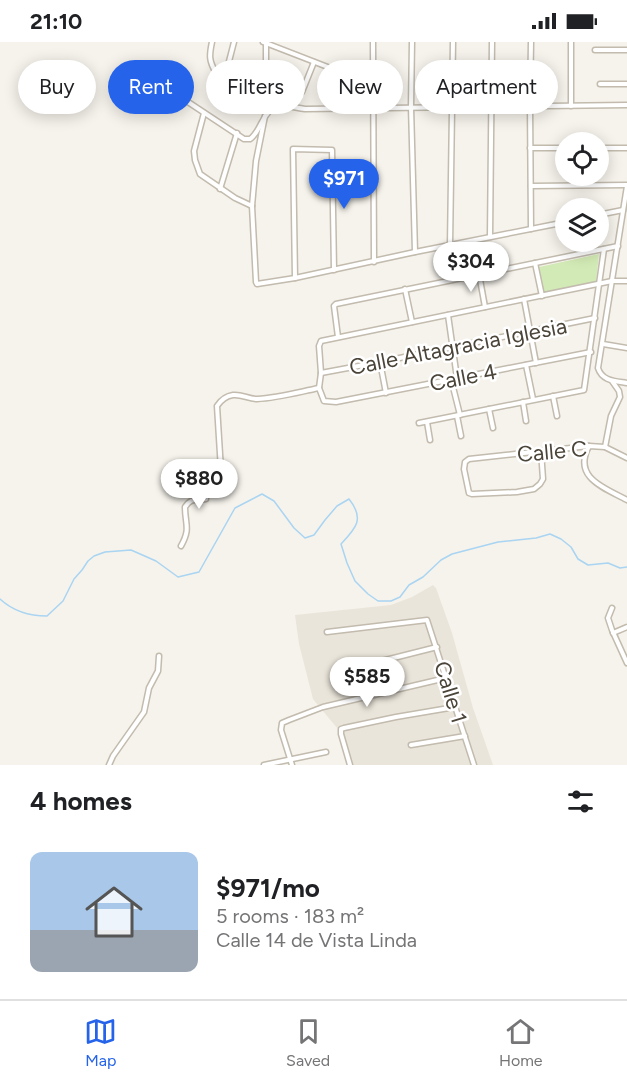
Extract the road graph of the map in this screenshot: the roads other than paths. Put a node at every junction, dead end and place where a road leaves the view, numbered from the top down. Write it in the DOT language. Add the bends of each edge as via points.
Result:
graph roads {
  1 [pos="212,42"];
  2 [pos="234,42"];
  3 [pos="373,42"];
  4 [pos="412,42"];
  5 [pos="453,42"];
  6 [pos="492,42"];
  7 [pos="531,42"];
  8 [pos="571,42"];
  9 [pos="264,43"];
  10 [pos="595,50"];
  11 [pos="627,50"];
  12 [pos="265,60"];
  13 [pos="373,60"];
  14 [pos="453,60"];
  15 [pos="492,60"];
  16 [pos="531,60"];
  17 [pos="314,62"];
  18 [pos="317,63"];
  19 [pos="305,84"];
  20 [pos="600,84"];
  21 [pos="627,84"];
  22 [pos="627,105"];
  23 [pos="194,106"];
  24 [pos="558,106"];
  25 [pos="571,106"];
  26 [pos="403,107"];
  27 [pos="411,107"];
  28 [pos="415,107"];
  29 [pos="317,109"];
  30 [pos="204,112"];
  31 [pos="373,114"];
  32 [pos="453,114"];
  33 [pos="492,114"];
  34 [pos="530,114"];
  35 [pos="265,116"];
  36 [pos="237,133"];
  37 [pos="530,148"];
  38 [pos="555,148"];
  39 [pos="609,148"];
  40 [pos="627,148"];
  41 [pos="627,185"];
  42 [pos="531,186"];
  43 [pos="220,189"];
  44 [pos="252,206"];
  45 [pos="623,210"];
  46 [pos="609,213"];
  47 [pos="555,224"];
  48 [pos="621,225"];
  49 [pos="627,225"];
  50 [pos="531,229"];
  51 [pos="490,237"];
  52 [pos="450,245"];
  53 [pos="618,246"];
  54 [pos="609,248"];
  55 [pos="415,252"];
  56 [pos="589,252"];
  57 [pos="604,252"];
  58 [pos="374,262"];
  59 [pos="535,263"];
  60 [pos="334,270"];
  61 [pos="478,274"];
  62 [pos="296,278"];
  63 [pos="612,281"];
  64 [pos="627,281"];
  65 [pos="599,284"];
  66 [pos="405,290"];
  67 [pos="542,296"];
  68 [pos="524,300"];
  69 [pos="485,307"];
  70 [pos="448,315"];
  71 [pos="595,318"];
  72 [pos="412,322"];
  73 [pos="530,331"];
  74 [pos="338,337"];
  75 [pos="603,344"];
  76 [pos="453,347"];
  77 [pos="627,348"];
  78 [pos="591,352"];
  79 [pos="380,362"];
  80 [pos="536,363"];
  81 [pos="526,365"];
  82 [pos="321,373"];
  83 [pos="457,378"];
  84 [pos="452,380"];
  85 [pos="612,381"];
  86 [pos="627,383"];
  87 [pos="319,388"];
  88 [pos="386,393"];
  89 [pos="553,396"];
  90 [pos="533,400"];
  91 [pos="522,402"];
  92 [pos="489,409"];
  93 [pos="459,415"];
  94 [pos="557,416"];
  95 [pos="526,421"];
  96 [pos="426,422"];
  97 [pos="419,423"];
  98 [pos="493,428"];
  99 [pos="461,436"];
  100 [pos="430,440"];
  101 [pos="590,446"];
  102 [pos="605,447"];
  103 [pos="541,450"];
  104 [pos="627,451"];
  105 [pos="626,457"];
  106 [pos="627,500"];
  107 [pos="181,546"];
  108 [pos="612,608"];
  109 [pos="627,627"];
  110 [pos="327,632"];
  111 [pos="613,633"];
  112 [pos="437,648"];
  113 [pos="625,653"];
  114 [pos="159,656"];
  115 [pos="627,663"];
  116 [pos="342,671"];
  117 [pos="446,678"];
  118 [pos="455,706"];
  119 [pos="465,736"];
  120 [pos="411,746"];
  121 [pos="326,752"];
  122 [pos="291,763"];
  123 [pos="109,765"];
  124 [pos="264,765"];
  125 [pos="350,765"];
  126 [pos="474,765"];
  1 -- 2 [label="street" via="210,59 216,73 222,76"];
  3 -- 13 [label="street"];
  4 -- 27 [label="street"];
  5 -- 14 [label="street"];
  6 -- 15 [label="street"];
  7 -- 16 [label="street"];
  8 -- 25 [label="street"];
  9 -- 12 [label="street"];
  9 -- 17 [label="street"];
  10 -- 11 [label="street"];
  17 -- 18 [label="street"];
  17 -- 19 [label="street"];
  20 -- 21 [label="street"];
  22 -- 25 [label="street"];
  23 -- 30 [label="street"];
  24 -- 25 [label="street"];
  26 -- 27 [label="street"];
  27 -- 28 [label="street"];
  27 -- 55 [label="street"];
  29 -- 35 [label="street" via="277,106"];
  30 -- 36 [label="street"];
  30 -- 43 [label="street" via="195,160 200,174"];
  31 -- 58 [label="street"];
  32 -- 52 [label="street"];
  33 -- 51 [label="street"];
  34 -- 37 [label="street"];
  35 -- 36 [label="street" via="250,139"];
  35 -- 44 [label="street"];
  36 -- 43 [label="street"];
  37 -- 38 [label="street"];
  37 -- 42 [label="street"];
  39 -- 40 [label="street"];
  41 -- 42 [label="street"];
  41 -- 45 [label="street"];
  42 -- 50 [label="street"];
  43 -- 44 [label="street"];
  44 -- 62 [label="street" via="257,284"];
  45 -- 46 [label="street"];
  45 -- 48 [label="street"];
  47 -- 50 [label="street"];
  48 -- 49 [label="street"];
  48 -- 53 [label="street"];
  50 -- 51 [label="street"];
  51 -- 52 [label="street"];
  52 -- 55 [label="street"];
  53 -- 54 [label="street"];
  53 -- 63 [label="street"];
  55 -- 58 [label="street"];
  56 -- 59 [label="street"];
  57 -- 65 [label="street"];
  58 -- 60 [label="street"];
  59 -- 61 [label="street"];
  59 -- 67 [label="street"];
  60 -- 62 [label="street"];
  60 -- 62 [label="street" via="332,150 293,149"];
  61 -- 66 [label="street"];
  61 -- 69 [label="street"];
  63 -- 64 [label="street"];
  63 -- 65 [label="street"];
  63 -- 75 [label="street"];
  65 -- 67 [label="street"];
  65 -- 71 [label="street"];
  66 -- 72 [label="street"];
  66 -- 74 [label="street" via="336,304"];
  67 -- 68 [label="street"];
  68 -- 69 [label="street"];
  68 -- 73 [label="street"];
  69 -- 70 [label="street"];
  70 -- 72 [label="street"];
  70 -- 76 [label="street"];
  71 -- 73 [label="street, Calle Altagracia Iglesia"];
  71 -- 78 [label="street"];
  72 -- 74 [label="street"];
  73 -- 76 [label="street, Calle Altagracia Iglesia"];
  73 -- 80 [label="street"];
  74 -- 82 [label="street" via="319,342"];
  75 -- 77 [label="street"];
  75 -- 85 [label="street" via="598,368 600,374"];
  76 -- 79 [label="street, Calle Altagracia Iglesia"];
  76 -- 83 [label="street"];
  78 -- 80 [label="street, Calle 4"];
  78 -- 89 [label="street" via="585,390"];
  79 -- 82 [label="street, Calle Altagracia Iglesia"];
  79 -- 88 [label="street"];
  80 -- 81 [label="street, Calle 4"];
  81 -- 83 [label="street, Calle 4"];
  81 -- 90 [label="street"];
  82 -- 87 [label="street"];
  83 -- 84 [label="street, Calle 4"];
  84 -- 88 [label="street, Calle 4"];
  84 -- 93 [label="street"];
  85 -- 86 [label="street"];
  85 -- 102 [label="street" via="620,397 611,416"];
  87 -- 88 [label="street, Calle 4" via="324,400 336,402"];
  87 -- 107 [label="street" via="266,398 231,395 221,401 221,470 206,477 206,499 189,501 185,507 188,529"];
  89 -- 90 [label="street"];
  89 -- 94 [label="street"];
  90 -- 91 [label="street"];
  91 -- 92 [label="street"];
  91 -- 95 [label="street"];
  92 -- 93 [label="street"];
  92 -- 98 [label="street"];
  93 -- 96 [label="street"];
  93 -- 99 [label="street"];
  96 -- 97 [label="street"];
  96 -- 100 [label="street"];
  101 -- 102 [label="street, Calle C"];
  101 -- 103 [label="street, Calle C"];
  101 -- 106 [label="street" via="584,462 589,477"];
  102 -- 105 [label="street, Calle C"];
  103 -- 103 [label="street, Calle C" via="469,459 464,469 469,493 534,489 543,479"];
  104 -- 105 [label="street"];
  108 -- 111 [label="street" via="608,618"];
  109 -- 111 [label="street"];
  110 -- 112 [label="street, Calle 1" via="427,620"];
  111 -- 113 [label="street"];
  112 -- 116 [label="street"];
  112 -- 117 [label="street, Calle 1"];
  113 -- 115 [label="street"];
  114 -- 123 [label="street" via="144,712"];
  117 -- 118 [label="street, Calle 1"];
  117 -- 122 [label="street" via="323,706 282,723"];
  118 -- 119 [label="street, Calle 1"];
  118 -- 125 [label="street" via="341,729"];
  119 -- 120 [label="street"];
  119 -- 126 [label="street, Calle 1"];
  121 -- 122 [label="street"];
  122 -- 124 [label="street"];
}
